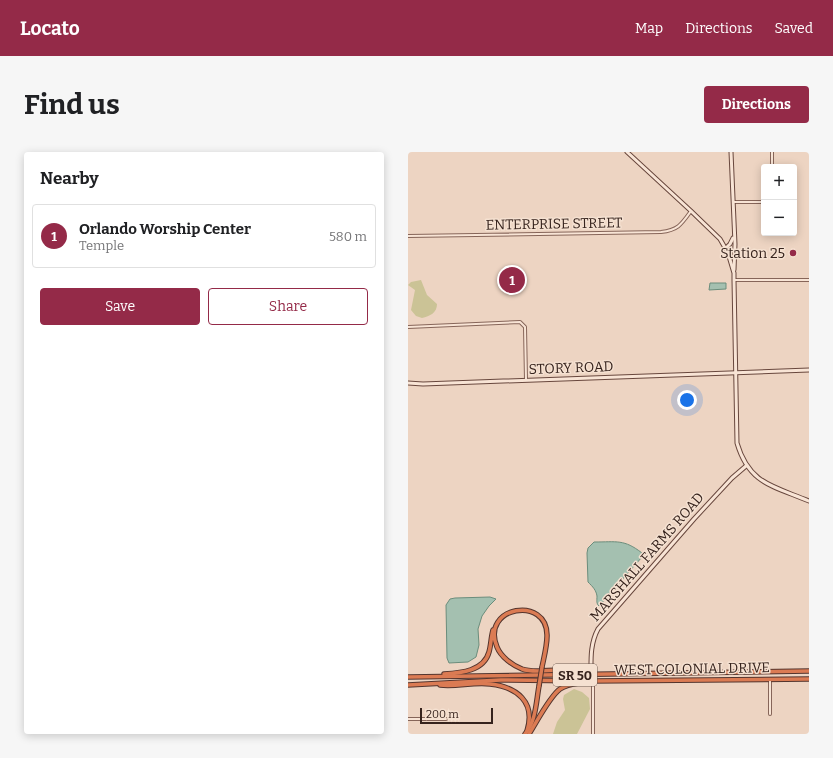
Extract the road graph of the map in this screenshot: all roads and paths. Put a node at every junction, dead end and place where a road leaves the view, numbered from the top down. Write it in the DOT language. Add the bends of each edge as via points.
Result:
graph roads {
  1 [pos="627,152"];
  2 [pos="731,152"];
  3 [pos="772,152"];
  4 [pos="772,164"];
  5 [pos="733,202"];
  6 [pos="761,202"];
  7 [pos="691,211"];
  8 [pos="734,235"];
  9 [pos="408,236"];
  10 [pos="735,244"];
  11 [pos="726,248"];
  12 [pos="728,253"];
  13 [pos="734,273"];
  14 [pos="734,280"];
  15 [pos="809,280"];
  16 [pos="408,326"];
  17 [pos="809,370"];
  18 [pos="735,373"];
  19 [pos="526,380"];
  20 [pos="408,383"];
  21 [pos="746,466"];
  22 [pos="809,501"];
  23 [pos="543,667"];
  24 [pos="809,671"];
  25 [pos="740,672"];
  26 [pos="591,675"];
  27 [pos="409,677"];
  28 [pos="740,679"];
  29 [pos="770,679"];
  30 [pos="809,679"];
  31 [pos="592,681"];
  32 [pos="427,684"];
  33 [pos="408,685"];
  34 [pos="540,686"];
  35 [pos="770,714"];
  36 [pos="408,719"];
  37 [pos="446,719"];
  38 [pos="533,727"];
  39 [pos="527,733"];
  40 [pos="593,734"];
  1 -- 7 [label="street"];
  2 -- 5 [label="street"];
  3 -- 4 [label="street"];
  5 -- 6 [label="street"];
  5 -- 8 [label="street"];
  7 -- 9 [label="street, ENTERPRISE STREET" via="679,227 661,232"];
  7 -- 11 [label="street" via="711,229"];
  8 -- 10 [label="street"];
  8 -- 11 [label="street"];
  10 -- 12 [label="street"];
  10 -- 13 [label="street"];
  11 -- 12 [label="street"];
  12 -- 13 [label="street"];
  13 -- 14 [label="street"];
  14 -- 15 [label="street"];
  14 -- 18 [label="street"];
  16 -- 19 [label="street" via="520,322 525,327"];
  17 -- 18 [label="street, STORY ROAD"];
  18 -- 19 [label="street, STORY ROAD"];
  18 -- 21 [label="street" via="737,442"];
  19 -- 20 [label="street, STORY ROAD"];
  21 -- 22 [label="street" via="763,482"];
  21 -- 26 [label="street, MARSHALL FARMS ROAD" via="732,478 598,629 592,646"];
  23 -- 26 [label="highway" via="547,637 542,620 525,610 506,614 496,626 494,638 500,653 510,663 526,670 567,671"];
  23 -- 27 [label="highway" via="549,637 546,623 532,610 513,608 500,616 494,625 488,656 474,669"];
  23 -- 34 [label="highway, bridge"];
  24 -- 25 [label="highway, WEST COLONIAL DRIVE / SR 50"];
  25 -- 26 [label="highway, WEST COLONIAL DRIVE / SR 50"];
  25 -- 28 [label="highway"];
  26 -- 27 [label="highway, WEST COLONIAL DRIVE / SR 50"];
  28 -- 29 [label="highway, WEST COLONIAL DRIVE / SR 50"];
  28 -- 31 [label="highway, WEST COLONIAL DRIVE / SR 50"];
  29 -- 30 [label="highway, WEST COLONIAL DRIVE / SR 50"];
  29 -- 35 [label="street"];
  31 -- 32 [label="highway, WEST COLONIAL DRIVE / SR 50" via="501,680"];
  31 -- 38 [label="highway" via="572,684 558,690"];
  31 -- 40 [label="street"];
  32 -- 33 [label="highway, WEST COLONIAL DRIVE / SR 50"];
  32 -- 39 [label="highway" via="490,684 509,689 523,698 528,707 530,718"];
  34 -- 38 [label="highway"];
  34 -- 39 [label="highway" via="532,724"];
  36 -- 37 [label="street"];
  38 -- 39 [label="highway"];
}
